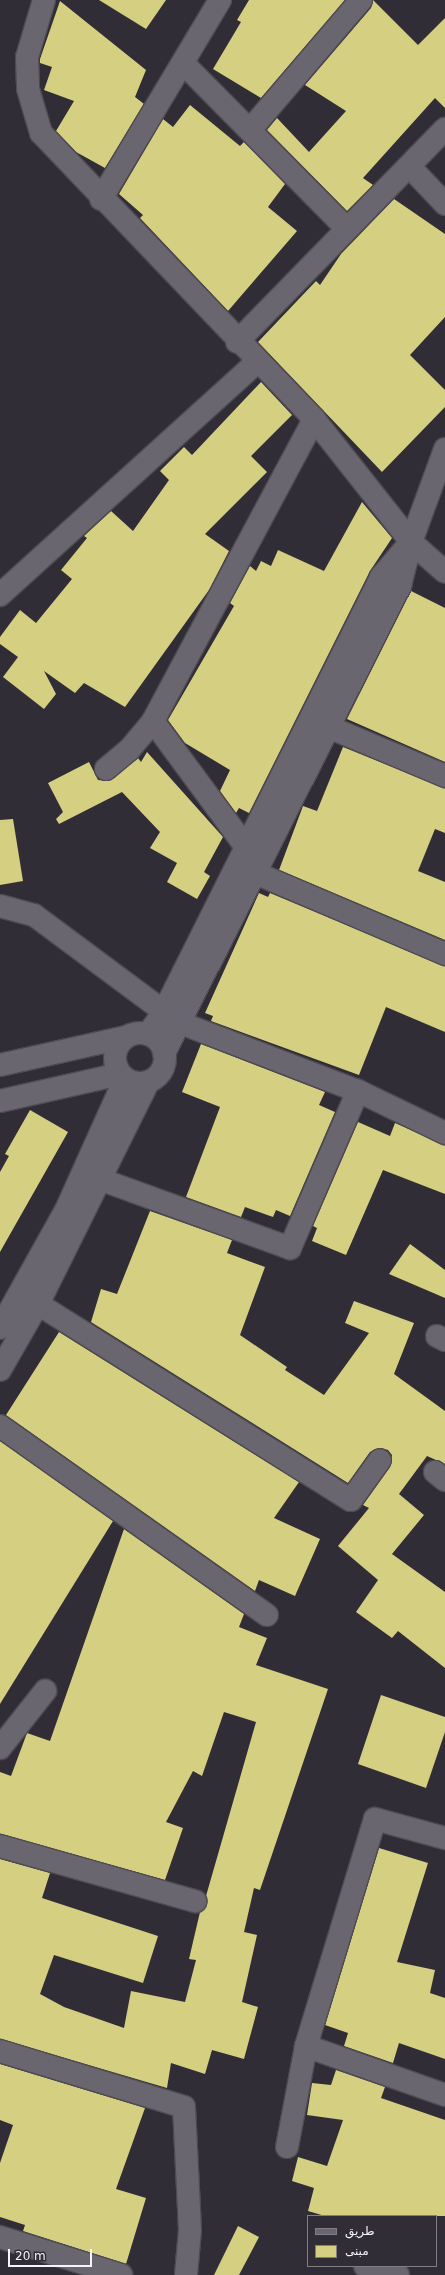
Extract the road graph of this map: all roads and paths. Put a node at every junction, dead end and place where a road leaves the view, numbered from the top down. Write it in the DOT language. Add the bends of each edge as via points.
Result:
graph roads {
  1 [pos="44,0"];
  2 [pos="220,0"];
  3 [pos="361,0"];
  4 [pos="183,63"];
  5 [pos="445,129"];
  6 [pos="250,130"];
  7 [pos="410,167"];
  8 [pos="101,199"];
  9 [pos="445,204"];
  10 [pos="346,228"];
  11 [pos="237,342"];
  12 [pos="258,361"];
  13 [pos="314,419"];
  14 [pos="445,449"];
  15 [pos="411,542"];
  16 [pos="445,572"];
  17 [pos="0,595"];
  18 [pos="153,721"];
  19 [pos="331,728"];
  20 [pos="106,769"];
  21 [pos="445,776"];
  22 [pos="245,846"];
  23 [pos="254,872"];
  24 [pos="0,906"];
  25 [pos="445,954"];
  26 [pos="170,1017"];
  27 [pos="148,1034"];
  28 [pos="126,1037"];
  29 [pos="164,1053"];
  30 [pos="0,1065"];
  31 [pos="122,1077"];
  32 [pos="148,1082"];
  33 [pos="358,1091"];
  34 [pos="0,1101"];
  35 [pos="445,1133"];
  36 [pos="102,1180"];
  37 [pos="38,1304"];
  38 [pos="0,1328"];
  39 [pos="0,1370"];
  40 [pos="0,1426"];
  41 [pos="380,1460"];
  42 [pos="267,1615"];
  43 [pos="45,1691"];
  44 [pos="0,1748"];
  45 [pos="445,1838"];
  46 [pos="0,1846"];
  47 [pos="194,1901"];
  48 [pos="306,2046"];
  49 [pos="0,2051"];
  50 [pos="445,2095"];
  51 [pos="287,2147"];
  52 [pos="0,2237"];
  53 [pos="369,2267"];
  54 [pos="121,2275"];
  55 [pos="186,2275"];
  56 [pos="398,2275"];
  1 -- 8 [label="street" via="27,57 28,89 41,133"];
  2 -- 4 [label="street"];
  3 -- 6 [label="street"];
  4 -- 6 [label="street"];
  4 -- 8 [label="street"];
  5 -- 7 [label="street"];
  6 -- 10 [label="street"];
  7 -- 9 [label="street"];
  7 -- 10 [label="street"];
  8 -- 11 [label="street"];
  10 -- 11 [label="street"];
  11 -- 12 [label="street"];
  12 -- 13 [label="street"];
  12 -- 17 [label="street"];
  13 -- 15 [label="street"];
  13 -- 18 [label="street"];
  14 -- 15 [label="street"];
  15 -- 16 [label="street"];
  15 -- 19 [label="street" via="402,582"];
  15 -- 22 [label="street" via="381,577"];
  18 -- 20 [label="street" via="129,750"];
  18 -- 22 [label="street"];
  19 -- 21 [label="street"];
  19 -- 23 [label="street"];
  22 -- 26 [label="street"];
  23 -- 25 [label="street"];
  23 -- 26 [label="street"];
  24 -- 26 [label="street" via="34,915"];
  26 -- 27 [label="street"];
  26 -- 29 [label="street"];
  26 -- 33 [label="street"];
  27 -- 28 [label="street"];
  27 -- 29 [label="street" via="156,1038"];
  28 -- 30 [label="street"];
  28 -- 31 [label="street" via="116,1050 116,1067"];
  29 -- 32 [label="street" via="160,1074"];
  31 -- 32 [label="street"];
  31 -- 34 [label="street"];
  31 -- 38 [label="street" via="66,1210"];
  32 -- 36 [label="street"];
  33 -- 35 [label="street"];
  33 -- 36 [label="street" via="290,1248"];
  36 -- 37 [label="street"];
  37 -- 39 [label="street"];
  37 -- 41 [label="street" via="351,1500"];
  40 -- 42 [label="street"];
  43 -- 44 [label="street"];
  45 -- 48 [label="street" via="375,1819"];
  46 -- 47 [label="street"];
  48 -- 50 [label="street"];
  48 -- 51 [label="street"];
  49 -- 55 [label="street" via="184,2107 190,2230"];
  52 -- 54 [label="street"];
  53 -- 56 [label="street"];
}
